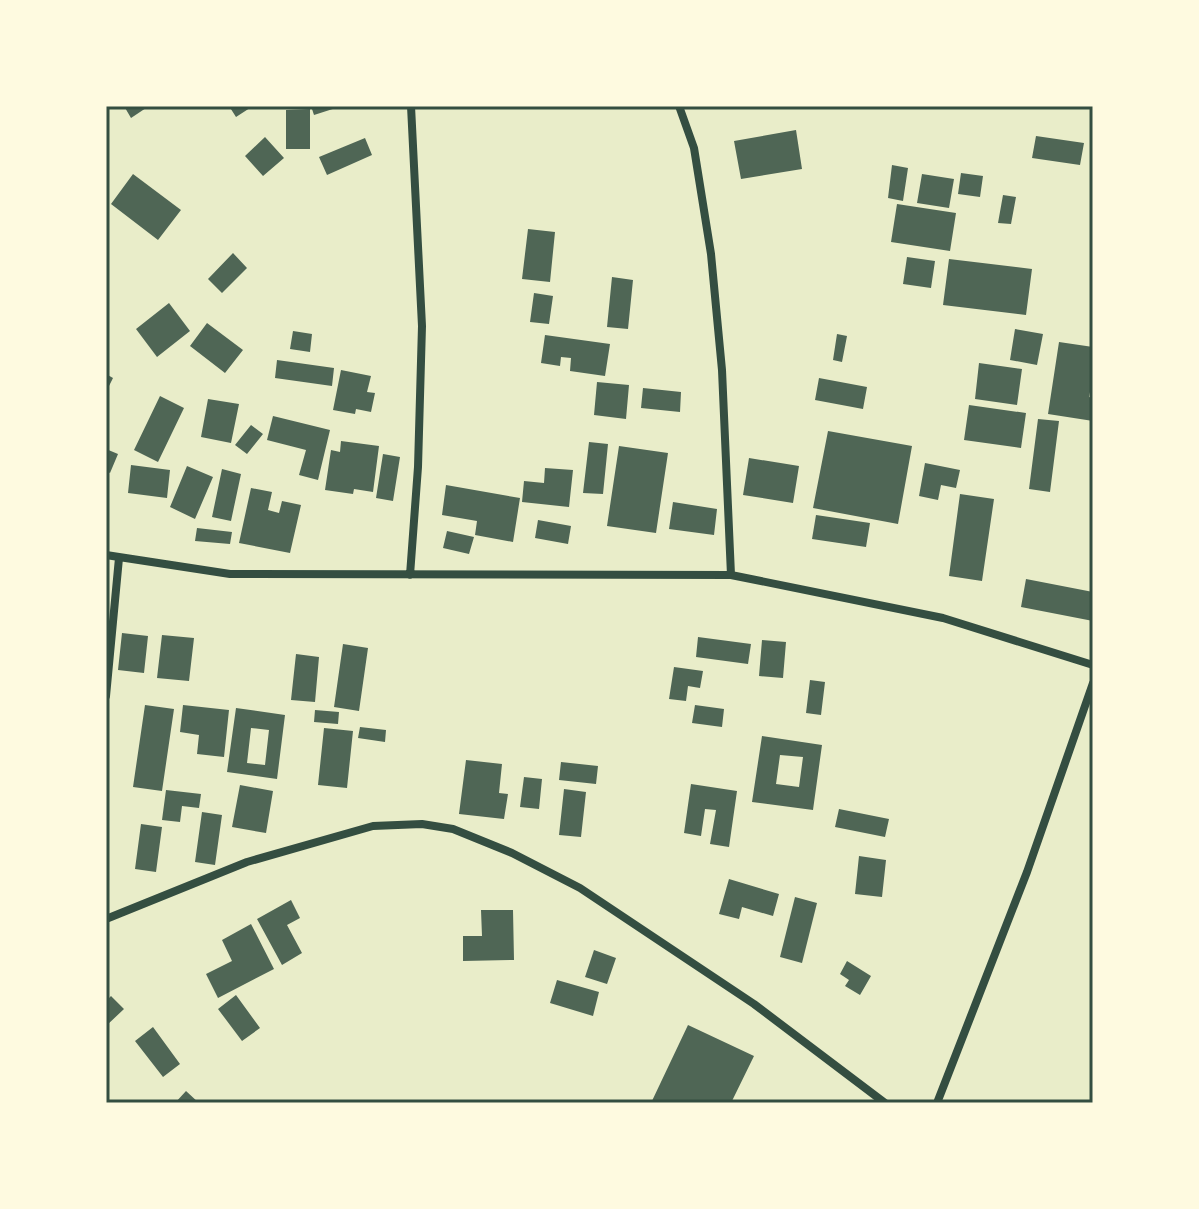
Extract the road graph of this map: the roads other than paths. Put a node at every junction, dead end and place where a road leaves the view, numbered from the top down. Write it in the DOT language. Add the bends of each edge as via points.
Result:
graph roads {
  1 [pos="411,106"];
  2 [pos="679,106"];
  3 [pos="106,555"];
  4 [pos="119,558"];
  5 [pos="410,575"];
  6 [pos="731,575"];
  7 [pos="1093,665"];
  8 [pos="1093,683"];
  9 [pos="106,696"];
  10 [pos="106,919"];
  11 [pos="885,1103"];
  12 [pos="937,1103"];
  1 -- 5 [label="street" via="422,326"];
  2 -- 6 [label="street" via="694,148 711,254"];
  3 -- 4 [label="street"];
  4 -- 5 [label="street" via="230,574"];
  4 -- 9 [label="street"];
  5 -- 6 [label="street"];
  6 -- 7 [label="street" via="943,618"];
  8 -- 12 [label="street"];
  10 -- 11 [label="street" via="247,862 373,826 453,829 580,888 754,1004"];
}
